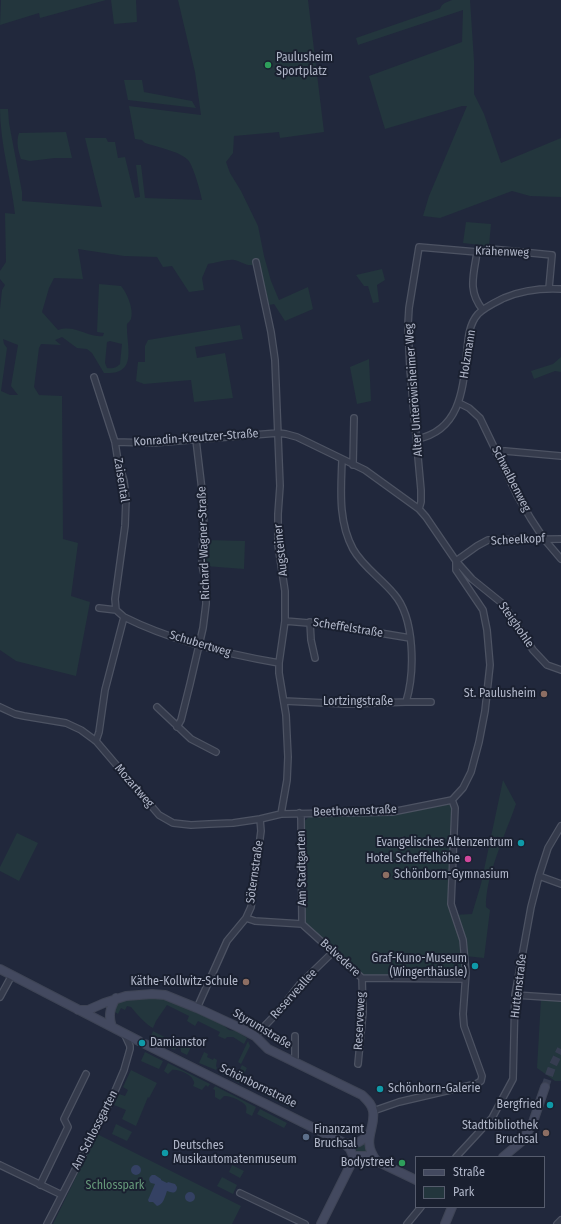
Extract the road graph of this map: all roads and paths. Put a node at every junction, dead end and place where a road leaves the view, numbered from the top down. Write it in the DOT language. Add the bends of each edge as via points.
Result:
graph roads {
  1 [pos="419,247"];
  2 [pos="477,252"];
  3 [pos="256,262"];
  4 [pos="549,288"];
  5 [pos="561,289"];
  6 [pos="483,310"];
  7 [pos="94,377"];
  8 [pos="459,403"];
  9 [pos="354,418"];
  10 [pos="278,433"];
  11 [pos="417,439"];
  12 [pos="196,440"];
  13 [pos="115,442"];
  14 [pos="496,452"];
  15 [pos="561,456"];
  16 [pos="342,460"];
  17 [pos="353,465"];
  18 [pos="419,509"];
  19 [pos="544,539"];
  20 [pos="561,539"];
  21 [pos="561,559"];
  22 [pos="456,561"];
  23 [pos="99,608"];
  24 [pos="116,610"];
  25 [pos="124,616"];
  26 [pos="285,621"];
  27 [pos="310,622"];
  28 [pos="410,638"];
  29 [pos="199,646"];
  30 [pos="315,658"];
  31 [pos="279,663"];
  32 [pos="561,670"];
  33 [pos="284,701"];
  34 [pos="406,702"];
  35 [pos="431,702"];
  36 [pos="0,707"];
  37 [pos="157,707"];
  38 [pos="177,727"];
  39 [pos="96,741"];
  40 [pos="216,752"];
  41 [pos="452,800"];
  42 [pos="299,813"];
  43 [pos="280,814"];
  44 [pos="260,819"];
  45 [pos="561,826"];
  46 [pos="539,876"];
  47 [pos="561,884"];
  48 [pos="246,918"];
  49 [pos="302,924"];
  50 [pos="333,952"];
  51 [pos="0,970"];
  52 [pos="12,975"];
  53 [pos="362,978"];
  54 [pos="465,979"];
  55 [pos="515,995"];
  56 [pos="0,997"];
  57 [pos="116,998"];
  58 [pos="561,998"];
  59 [pos="197,1008"];
  60 [pos="78,1010"];
  61 [pos="112,1027"];
  62 [pos="124,1033"];
  63 [pos="255,1036"];
  64 [pos="295,1036"];
  65 [pos="293,1061"];
  66 [pos="358,1064"];
  67 [pos="86,1074"];
  68 [pos="545,1087"];
  69 [pos="373,1111"];
  70 [pos="370,1133"];
  71 [pos="344,1143"];
  72 [pos="457,1156"];
  73 [pos="505,1156"];
  74 [pos="354,1158"];
  75 [pos="376,1160"];
  76 [pos="0,1165"];
  77 [pos="415,1180"];
  78 [pos="40,1185"];
  79 [pos="240,1193"];
  80 [pos="62,1195"];
  81 [pos="420,1208"];
  82 [pos="452,1208"];
  83 [pos="561,1220"];
  84 [pos="47,1224"];
  85 [pos="305,1224"];
  86 [pos="321,1224"];
  87 [pos="407,1224"];
  88 [pos="445,1224"];
  89 [pos="557,1224"];
  1 -- 2 [label="street, Krähenweg"];
  1 -- 11 [label="street, Alter Unteröwisheimer Weg" via="408,325"];
  2 -- 4 [label="street, Krähenweg" via="491,249 552,255"];
  2 -- 6 [label="street" via="473,293"];
  3 -- 10 [label="street, Augsteiner" via="274,351"];
  4 -- 5 [label="street, Holzmann"];
  4 -- 6 [label="street, Holzmann" via="513,294"];
  6 -- 8 [label="street, Holzmann" via="472,325 469,336"];
  7 -- 13 [label="street, Zaisental"];
  8 -- 11 [label="street, Holzmann" via="442,428"];
  8 -- 14 [label="street, Schwalbenweg" via="480,418"];
  9 -- 17 [label="street"];
  10 -- 12 [label="street, Konradin-Kreutzer-Straße"];
  10 -- 16 [label="street, Konradin-Kreutzer-Straße" via="297,437"];
  10 -- 26 [label="street, Augsteiner" via="278,545 285,591"];
  11 -- 18 [label="street, Alter Unteröwisheimer Weg" via="421,490"];
  12 -- 13 [label="street, Konradin-Kreutzer-Straße"];
  12 -- 29 [label="street, Richard-Wagner-Straße" via="204,507 202,565 206,583 206,604"];
  13 -- 24 [label="street, Zaisental" via="126,499"];
  14 -- 15 [label="street" via="516,451"];
  14 -- 19 [label="street, Schwalbenweg" via="518,497"];
  16 -- 17 [label="street, Konradin-Kreutzer-Straße"];
  16 -- 28 [label="street" via="341,502 346,530 361,560 399,599"];
  17 -- 18 [label="street, Konradin-Kreutzer-Straße" via="377,478"];
  18 -- 22 [label="street, Konradin-Kreutzer-Straße"];
  19 -- 20 [label="street, Scheelkopf"];
  19 -- 21 [label="street, Schwalbenweg"];
  19 -- 22 [label="street, Scheelkopf" via="488,540"];
  22 -- 32 [label="street, Steighohle" via="472,579 503,604 533,650 548,665"];
  22 -- 41 [label="street" via="456,570 483,610 490,665 485,711 471,772 463,788"];
  23 -- 24 [label="street"];
  24 -- 25 [label="street"];
  25 -- 29 [label="street, Schubertweg"];
  25 -- 39 [label="street"];
  26 -- 27 [label="street, Scheffelstraße"];
  26 -- 31 [label="street, Augsteiner"];
  27 -- 28 [label="street, Scheffelstraße"];
  27 -- 30 [label="street" via="310,640"];
  28 -- 34 [label="street" via="412,672"];
  29 -- 31 [label="street, Schubertweg"];
  29 -- 38 [label="street, Richard-Wagner-Straße" via="181,720"];
  31 -- 33 [label="street, Augsteiner"];
  33 -- 34 [label="street, Lortzingstraße" via="347,704"];
  33 -- 43 [label="street, Augsteiner" via="288,757 287,780"];
  34 -- 35 [label="street, Lortzingstraße"];
  36 -- 39 [label="street, Mozartweg" via="15,714 66,723"];
  37 -- 38 [label="street"];
  38 -- 40 [label="street" via="191,739"];
  39 -- 44 [label="street, Mozartweg" via="159,815 173,823 191,825"];
  41 -- 42 [label="street, Beethovenstraße" via="392,812"];
  41 -- 54 [label="street" via="455,808 451,904 463,940"];
  42 -- 43 [label="street, Beethovenstraße"];
  42 -- 49 [label="street, Am Stadtgarten"];
  43 -- 44 [label="street, Mozartweg"];
  44 -- 48 [label="street, Söternstraße" via="254,894"];
  45 -- 46 [label="street, Huttenstraße" via="548,848"];
  46 -- 47 [label="street"];
  46 -- 55 [label="street, Huttenstraße" via="530,907"];
  48 -- 49 [label="street" via="255,921"];
  48 -- 59 [label="street, Söternstraße" via="227,941"];
  49 -- 50 [label="street, Belvedere"];
  50 -- 53 [label="street, Belvedere"];
  50 -- 63 [label="street, Reserveallee" via="300,984"];
  51 -- 52 [label="main road, Schönbornstraße"];
  52 -- 56 [label="street"];
  52 -- 60 [label="main road, Schönbornstraße"];
  53 -- 54 [label="street, Belvedere"];
  53 -- 66 [label="street, Reserveweg"];
  54 -- 69 [label="street" via="464,1026 481,1072 480,1082"];
  55 -- 58 [label="street"];
  55 -- 72 [label="street, Huttenstraße" via="513,1079 492,1118"];
  57 -- 59 [label="main road, Styrumstraße" via="165,995"];
  57 -- 60 [label="main road, Styrumstraße" via="88,1010"];
  57 -- 61 [label="main road" via="109,1013"];
  59 -- 63 [label="main road, Styrumstraße"];
  60 -- 61 [label="main road, Schönbornstraße"];
  61 -- 62 [label="main road, Schönbornstraße"];
  62 -- 71 [label="main road, Schönbornstraße"];
  62 -- 80 [label="street, Am Schlossgarten" via="130,1046 124,1070"];
  63 -- 65 [label="main road, Styrumstraße" via="268,1049"];
  64 -- 65 [label="street"];
  65 -- 69 [label="main road, Styrumstraße" via="362,1095 370,1103"];
  67 -- 78 [label="street" via="64,1119 68,1127"];
  68 -- 73 [label="main road" via="532,1125 521,1142"];
  69 -- 70 [label="main road"];
  70 -- 71 [label="main road" via="356,1144"];
  70 -- 75 [label="main road" via="369,1146"];
  71 -- 74 [label="main road, Schönbornstraße"];
  74 -- 75 [label="main road" via="361,1155"];
  74 -- 86 [label="main road"];
  75 -- 77 [label="main road"];
  76 -- 78 [label="street"];
  78 -- 80 [label="street"];
  79 -- 85 [label="street"];
  80 -- 84 [label="street, Am Schlossgarten"];
  81 -- 87 [label="street"];
  82 -- 88 [label="main road"];
  83 -- 89 [label="street"];
}
